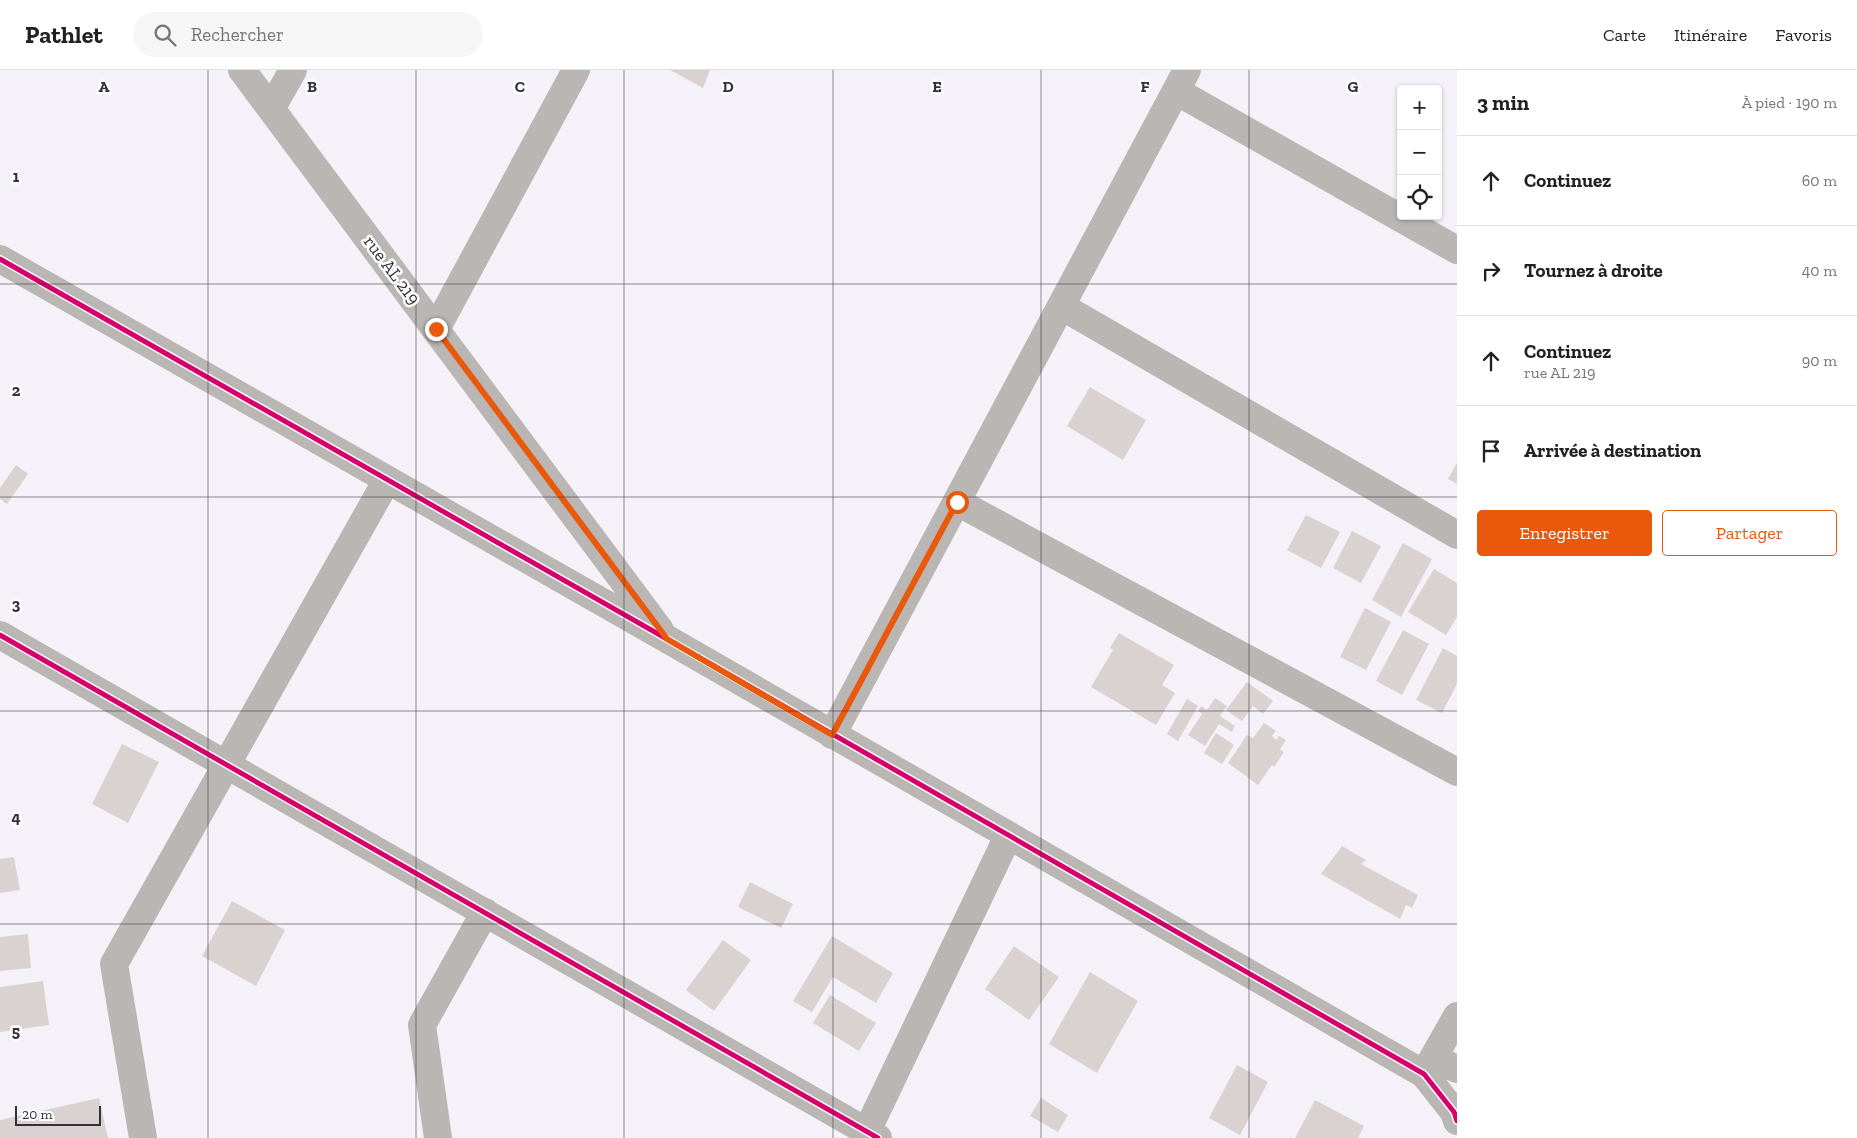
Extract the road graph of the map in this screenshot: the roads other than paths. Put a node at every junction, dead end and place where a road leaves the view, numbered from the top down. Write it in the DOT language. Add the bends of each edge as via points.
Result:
graph roads {
  1 [pos="242,70"];
  2 [pos="293,70"];
  3 [pos="576,70"];
  4 [pos="1182,81"];
  5 [pos="271,109"];
  6 [pos="1457,250"];
  7 [pos="0,259"];
  8 [pos="1061,306"];
  9 [pos="436,329"];
  10 [pos="387,480"];
  11 [pos="957,502"];
  12 [pos="1457,535"];
  13 [pos="0,635"];
  14 [pos="667,639"];
  15 [pos="832,735"];
  16 [pos="227,764"];
  17 [pos="1457,772"];
  18 [pos="1008,836"];
  19 [pos="485,912"];
  20 [pos="1457,1016"];
  21 [pos="1438,1067"];
  22 [pos="1457,1121"];
  23 [pos="872,1135"];
  24 [pos="143,1138"];
  25 [pos="438,1138"];
  1 -- 5 [label="street, rue AL 219"];
  2 -- 5 [label="street"];
  3 -- 9 [label="street"];
  4 -- 6 [label="street"];
  4 -- 8 [label="street"];
  5 -- 9 [label="street, rue AL 219"];
  7 -- 10 [label="street"];
  8 -- 11 [label="street"];
  8 -- 12 [label="street"];
  9 -- 14 [label="street, rue AL 219"];
  10 -- 14 [label="street"];
  10 -- 16 [label="street"];
  11 -- 15 [label="street"];
  11 -- 17 [label="street"];
  13 -- 16 [label="street"];
  14 -- 15 [label="street"];
  15 -- 18 [label="street"];
  16 -- 19 [label="street"];
  16 -- 24 [label="street" via="114,964"];
  18 -- 21 [label="street"];
  18 -- 23 [label="street"];
  19 -- 23 [label="street"];
  19 -- 25 [label="street" via="422,1025"];
  20 -- 21 [label="street"];
  21 -- 22 [label="street"];
}
